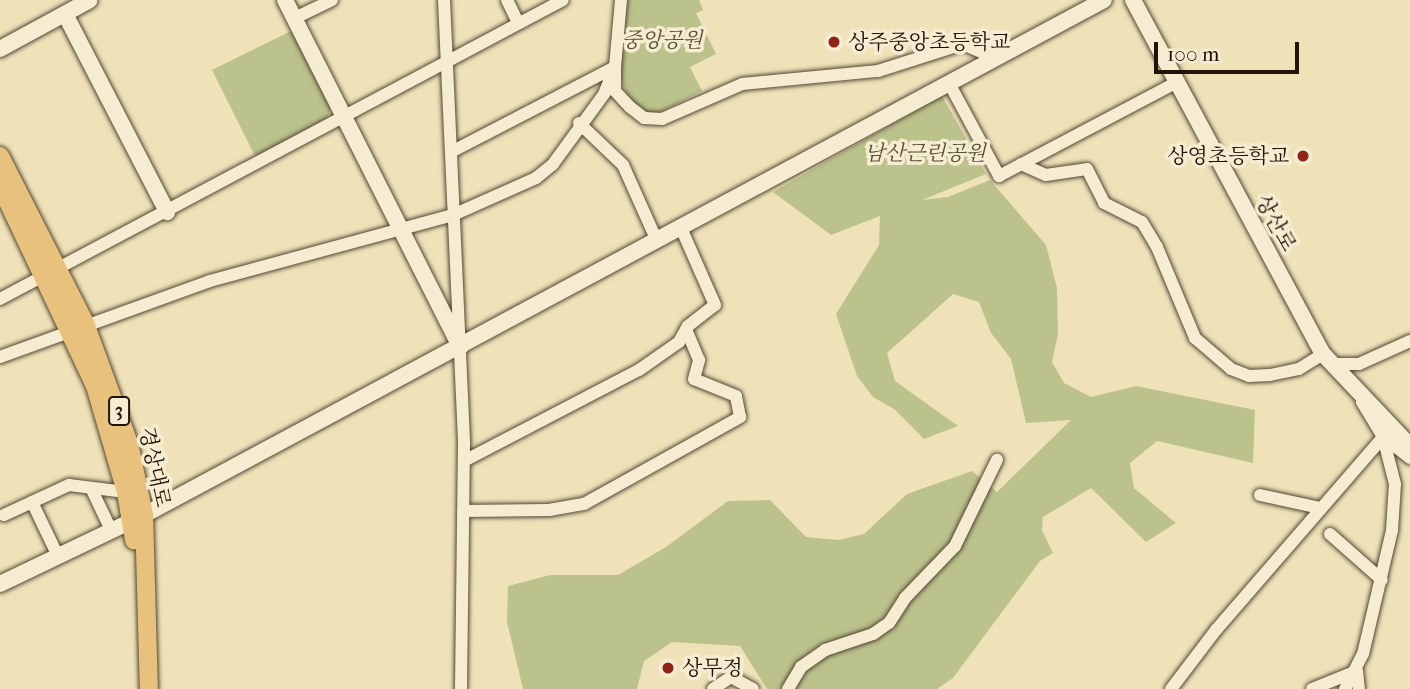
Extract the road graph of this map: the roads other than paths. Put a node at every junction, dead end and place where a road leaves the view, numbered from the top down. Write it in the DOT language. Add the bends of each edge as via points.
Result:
graph roads {
  1 [pos="90,0"];
  2 [pos="285,0"];
  3 [pos="332,0"];
  4 [pos="444,0"];
  5 [pos="507,0"];
  6 [pos="563,0"];
  7 [pos="621,0"];
  8 [pos="1104,0"];
  9 [pos="1133,0"];
  10 [pos="67,8"];
  11 [pos="295,18"];
  12 [pos="518,23"];
  13 [pos="0,49"];
  14 [pos="996,59"];
  15 [pos="448,60"];
  16 [pos="615,68"];
  17 [pos="1177,82"];
  18 [pos="948,83"];
  19 [pos="345,117"];
  20 [pos="579,123"];
  21 [pos="451,152"];
  22 [pos="0,156"];
  23 [pos="1021,164"];
  24 [pos="0,185"];
  25 [pos="167,212"];
  26 [pos="453,215"];
  27 [pos="681,228"];
  28 [pos="402,231"];
  29 [pos="657,241"];
  30 [pos="50,271"];
  31 [pos="0,299"];
  32 [pos="78,326"];
  33 [pos="686,330"];
  34 [pos="1410,341"];
  35 [pos="460,347"];
  36 [pos="0,357"];
  37 [pos="1328,359"];
  38 [pos="1355,389"];
  39 [pos="1383,437"];
  40 [pos="1410,446"];
  41 [pos="1410,458"];
  42 [pos="997,460"];
  43 [pos="464,461"];
  44 [pos="91,488"];
  45 [pos="126,492"];
  46 [pos="1260,495"];
  47 [pos="32,502"];
  48 [pos="1321,508"];
  49 [pos="463,511"];
  50 [pos="4,514"];
  51 [pos="138,517"];
  52 [pos="111,530"];
  53 [pos="1331,534"];
  54 [pos="58,556"];
  55 [pos="1382,580"];
  56 [pos="0,584"];
  57 [pos="1357,671"];
  58 [pos="138,689"];
  59 [pos="149,689"];
  60 [pos="461,689"];
  61 [pos="713,689"];
  62 [pos="753,689"];
  63 [pos="788,689"];
  64 [pos="1171,689"];
  65 [pos="1312,689"];
  66 [pos="1345,689"];
  67 [pos="1359,689"];
  1 -- 10 [label="street"];
  2 -- 11 [label="street"];
  3 -- 11 [label="street"];
  4 -- 15 [label="street"];
  5 -- 12 [label="street"];
  6 -- 12 [label="street"];
  7 -- 16 [label="street"];
  8 -- 14 [label="street"];
  9 -- 17 [label="street, 상산로"];
  10 -- 13 [label="street"];
  10 -- 25 [label="street"];
  11 -- 19 [label="street"];
  12 -- 15 [label="street"];
  14 -- 16 [label="street" via="963,44 878,71 742,84 662,119 643,118 629,107 615,91"];
  14 -- 18 [label="street"];
  15 -- 19 [label="street"];
  15 -- 21 [label="street"];
  16 -- 20 [label="street" via="604,94"];
  16 -- 21 [label="street"];
  17 -- 23 [label="street"];
  17 -- 37 [label="street, 상산로"];
  18 -- 23 [label="street" via="999,176"];
  18 -- 27 [label="street"];
  19 -- 25 [label="street"];
  19 -- 28 [label="street"];
  20 -- 26 [label="street" via="553,164 536,178"];
  20 -- 29 [label="street" via="623,165"];
  21 -- 26 [label="street"];
  22 -- 30 [label="main road, 경상대로 / 3"];
  23 -- 37 [label="street" via="1046,175 1087,169 1104,203 1142,222 1195,338 1231,369 1249,376 1270,375"];
  24 -- 30 [label="main road, 경상대로 / 3"];
  25 -- 30 [label="street"];
  26 -- 28 [label="street"];
  26 -- 35 [label="street"];
  27 -- 29 [label="street"];
  27 -- 33 [label="street" via="715,305"];
  28 -- 32 [label="street" via="210,281"];
  28 -- 35 [label="street"];
  29 -- 35 [label="street"];
  30 -- 31 [label="street"];
  30 -- 32 [label="main road, 경상대로 / 3"];
  32 -- 36 [label="street"];
  32 -- 45 [label="main road, 경상대로 / 3"];
  32 -- 51 [label="main road, 경상대로 / 3" via="129,443"];
  33 -- 43 [label="street" via="679,342 639,370"];
  33 -- 49 [label="street" via="699,360 694,379 736,396 740,417 584,504 549,510"];
  34 -- 37 [label="street" via="1359,364"];
  35 -- 43 [label="street"];
  35 -- 51 [label="street"];
  37 -- 38 [label="street, 상산로"];
  38 -- 39 [label="street"];
  38 -- 40 [label="street, 상산로"];
  39 -- 41 [label="street"];
  39 -- 48 [label="street"];
  39 -- 55 [label="street" via="1395,484"];
  42 -- 63 [label="street" via="955,546 905,598 888,623 873,634 825,650 801,667"];
  43 -- 49 [label="street"];
  44 -- 45 [label="street"];
  44 -- 47 [label="street" via="69,485"];
  44 -- 52 [label="street"];
  45 -- 51 [label="main road, 경상대로 / 3"];
  46 -- 48 [label="street"];
  47 -- 50 [label="street"];
  47 -- 54 [label="street"];
  48 -- 64 [label="street"];
  49 -- 60 [label="street"];
  51 -- 52 [label="street"];
  51 -- 58 [label="main road, 경상대로 / 3"];
  51 -- 59 [label="main road, 경상대로 / 3"];
  52 -- 54 [label="street"];
  53 -- 55 [label="street"];
  54 -- 56 [label="street"];
  55 -- 57 [label="street"];
  57 -- 65 [label="street"];
  57 -- 66 [label="street"];
  57 -- 67 [label="street"];
  61 -- 62 [label="street" via="731,677"];
}
